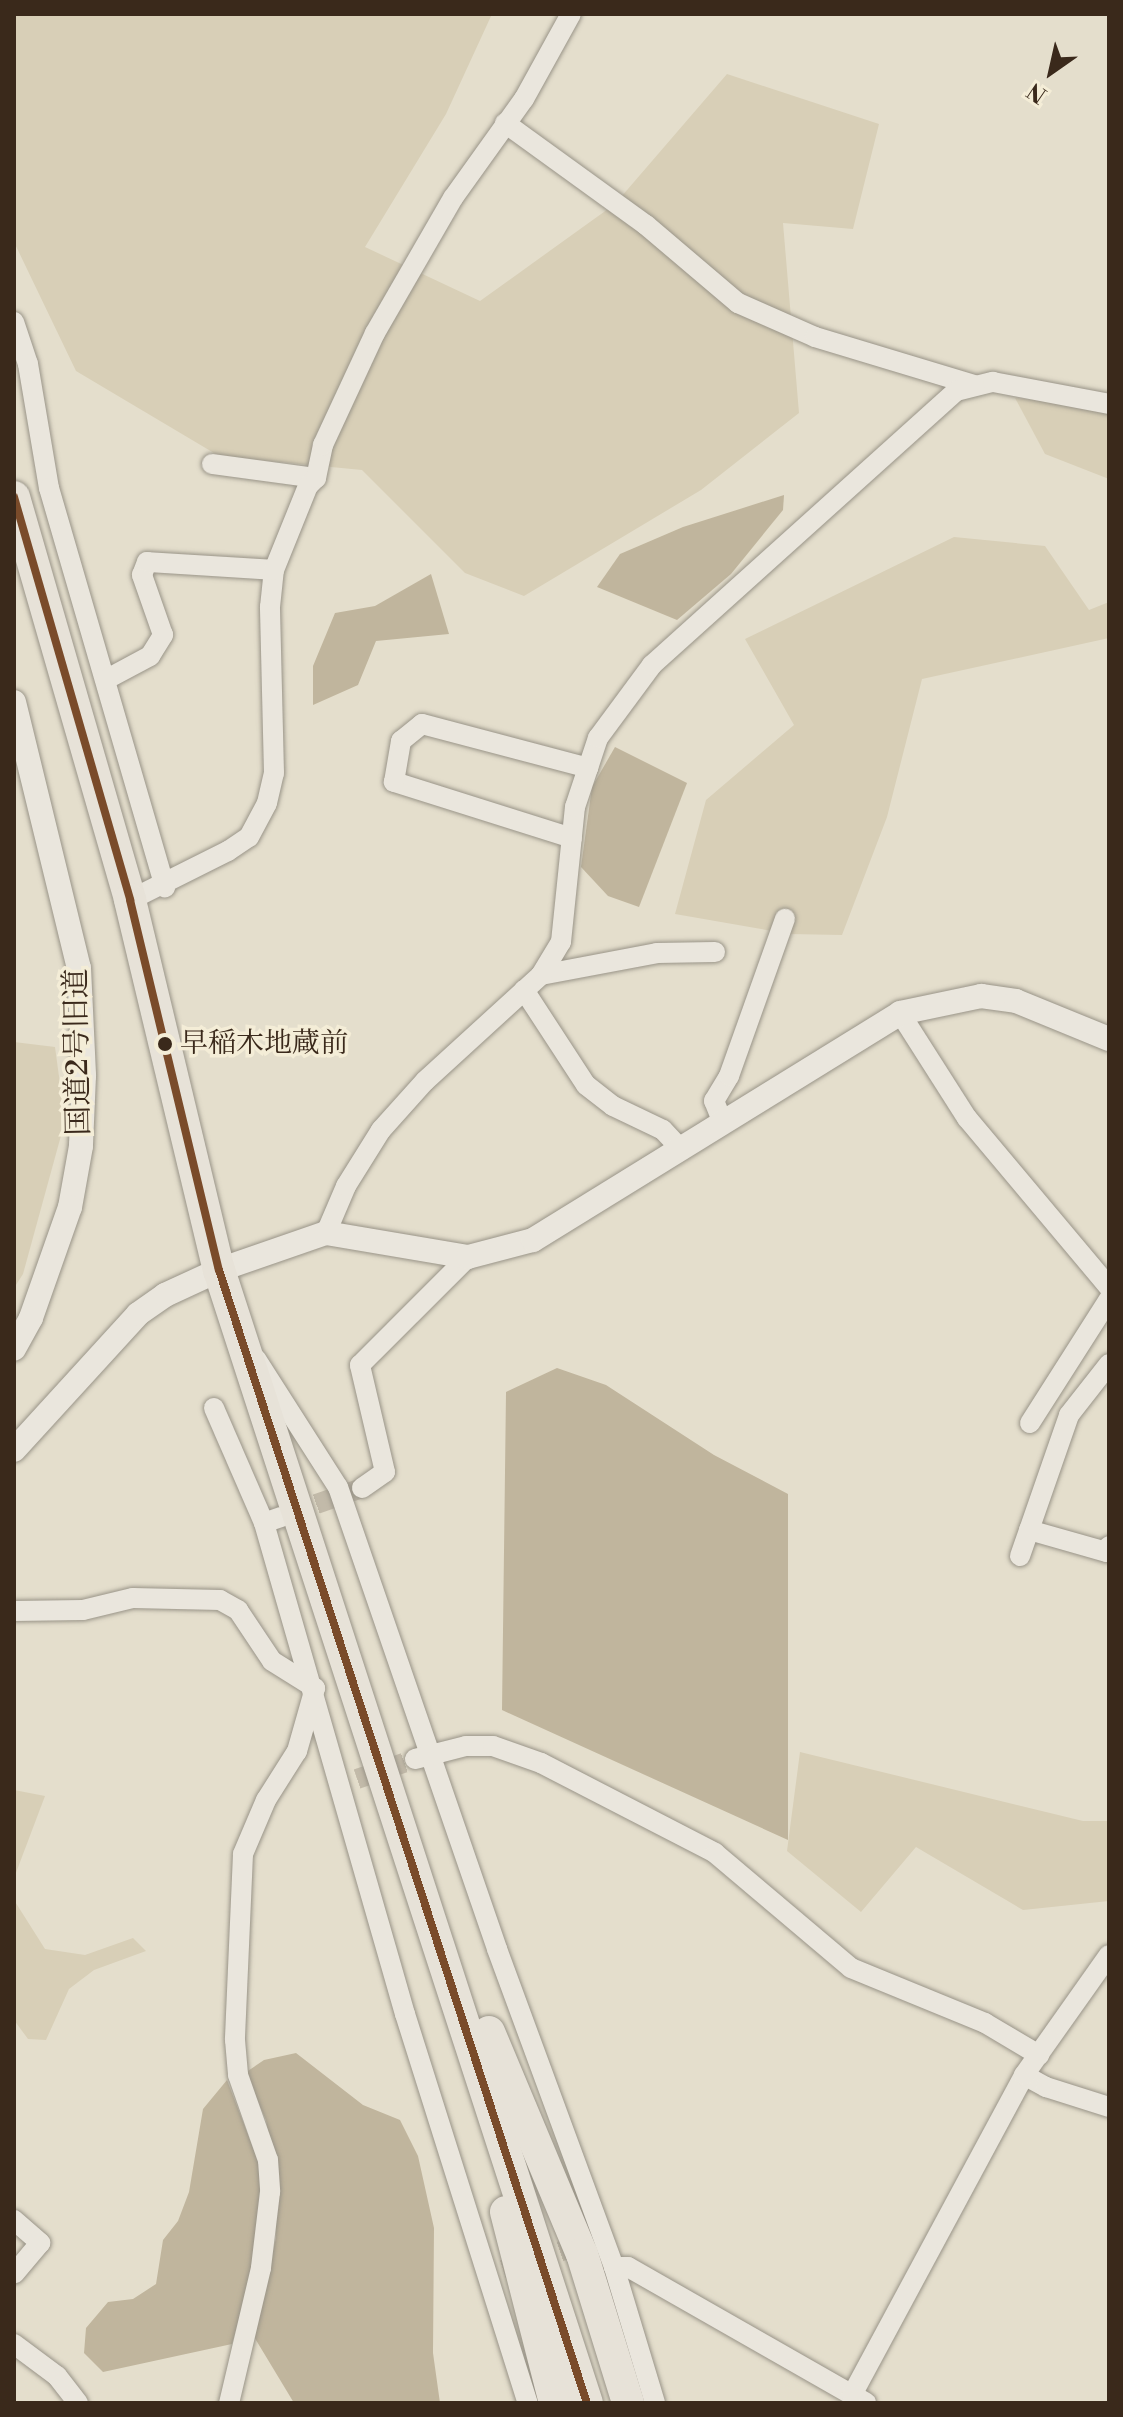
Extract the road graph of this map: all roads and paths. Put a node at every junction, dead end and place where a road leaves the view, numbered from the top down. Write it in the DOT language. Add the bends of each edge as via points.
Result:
graph roads {
  1 [pos="571,14"];
  2 [pos="505,123"];
  3 [pos="14,322"];
  4 [pos="974,385"];
  5 [pos="1109,404"];
  6 [pos="212,464"];
  7 [pos="316,478"];
  8 [pos="14,497"];
  9 [pos="274,570"];
  10 [pos="107,679"];
  11 [pos="14,702"];
  12 [pos="588,768"];
  13 [pos="572,838"];
  14 [pos="165,887"];
  15 [pos="130,900"];
  16 [pos="785,919"];
  17 [pos="715,952"];
  18 [pos="541,975"];
  19 [pos="524,990"];
  20 [pos="900,1013"];
  21 [pos="1109,1039"];
  22 [pos="723,1123"];
  23 [pos="681,1149"];
  24 [pos="326,1233"];
  25 [pos="468,1257"];
  26 [pos="219,1270"];
  27 [pos="1109,1287"];
  28 [pos="1109,1299"];
  29 [pos="244,1343"];
  30 [pos="14,1349"];
  31 [pos="1109,1364"];
  32 [pos="214,1408"];
  33 [pos="1030,1423"];
  34 [pos="14,1450"];
  35 [pos="362,1488"];
  36 [pos="1029,1530"];
  37 [pos="1109,1546"];
  38 [pos="1020,1556"];
  39 [pos="14,1611"];
  40 [pos="315,1688"];
  41 [pos="423,1758"];
  42 [pos="411,1849"];
  43 [pos="1109,1955"];
  44 [pos="1039,2055"];
  45 [pos="1024,2075"];
  46 [pos="484,2077"];
  47 [pos="1109,2107"];
  48 [pos="14,2220"];
  49 [pos="614,2267"];
  50 [pos="14,2274"];
  51 [pos="14,2344"];
  52 [pos="859,2399"];
  53 [pos="78,2403"];
  54 [pos="229,2403"];
  55 [pos="528,2403"];
  56 [pos="555,2403"];
  57 [pos="587,2403"];
  58 [pos="628,2403"];
  59 [pos="655,2403"];
  1 -- 2 [label="street"];
  2 -- 4 [label="street" via="646,225 738,303 815,337"];
  2 -- 7 [label="street" via="453,198 375,333 323,445"];
  3 -- 10 [label="street" via="28,364 49,488"];
  4 -- 5 [label="street" via="1005,384"];
  4 -- 12 [label="street" via="945,400 680,635 608,723"];
  6 -- 7 [label="street"];
  7 -- 9 [label="street"];
  8 -- 15 [label="highway"];
  9 -- 10 [label="street" via="147,562 142,575 163,635 150,656"];
  9 -- 14 [label="street" via="274,773 267,803 249,837"];
  10 -- 14 [label="street"];
  11 -- 30 [label="street, 国道2号旧道" via="79,968 84,1076 81,1146 70,1207 31,1318"];
  12 -- 13 [label="street"];
  12 -- 13 [label="street" via="422,724 401,741 394,782"];
  13 -- 18 [label="street" via="561,942"];
  14 -- 15 [label="street"];
  15 -- 26 [label="highway"];
  16 -- 22 [label="street" via="729,1076 714,1101"];
  17 -- 18 [label="street" via="657,953"];
  18 -- 19 [label="street"];
  19 -- 23 [label="street" via="586,1085 613,1106 663,1130"];
  19 -- 24 [label="street" via="425,1081 381,1130 346,1186"];
  20 -- 21 [label="street" via="981,996 1016,1001"];
  20 -- 22 [label="street"];
  20 -- 27 [label="street" via="967,1118"];
  22 -- 23 [label="street"];
  23 -- 25 [label="street" via="533,1240"];
  24 -- 25 [label="street"];
  24 -- 26 [label="street"];
  25 -- 35 [label="street" via="360,1365 385,1472"];
  26 -- 29 [label="highway"];
  26 -- 34 [label="street" via="138,1314"];
  28 -- 33 [label="street"];
  29 -- 41 [label="street" via="282,1393 338,1487"];
  29 -- 42 [label="highway"];
  31 -- 36 [label="street" via="1069,1415"];
  32 -- 40 [label="street" via="272,1520"];
  36 -- 37 [label="street" via="1107,1552"];
  36 -- 38 [label="street"];
  39 -- 40 [label="street" via="83,1610 133,1598 220,1600 238,1610 272,1661"];
  40 -- 54 [label="street" via="297,1751 266,1800 243,1854 235,2040 238,2075 268,2160 270,2192 261,2268"];
  40 -- 55 [label="street" via="350,1782 405,2014 494,2273"];
  41 -- 44 [label="street" via="466,1746 493,1746 541,1763 715,1853 851,1968 985,2023"];
  41 -- 49 [label="street" via="597,2239"];
  42 -- 46 [label="highway"];
  42 -- 58 [label="highway" via="582,2254"];
  43 -- 44 [label="street"];
  44 -- 45 [label="street"];
  45 -- 47 [label="street"];
  45 -- 52 [label="street"];
  46 -- 56 [label="highway" via="483,2122"];
  46 -- 57 [label="highway"];
  48 -- 50 [label="street" via="40,2243"];
  49 -- 52 [label="street" via="628,2267"];
  49 -- 59 [label="street"];
  51 -- 53 [label="street" via="57,2376"];
}
